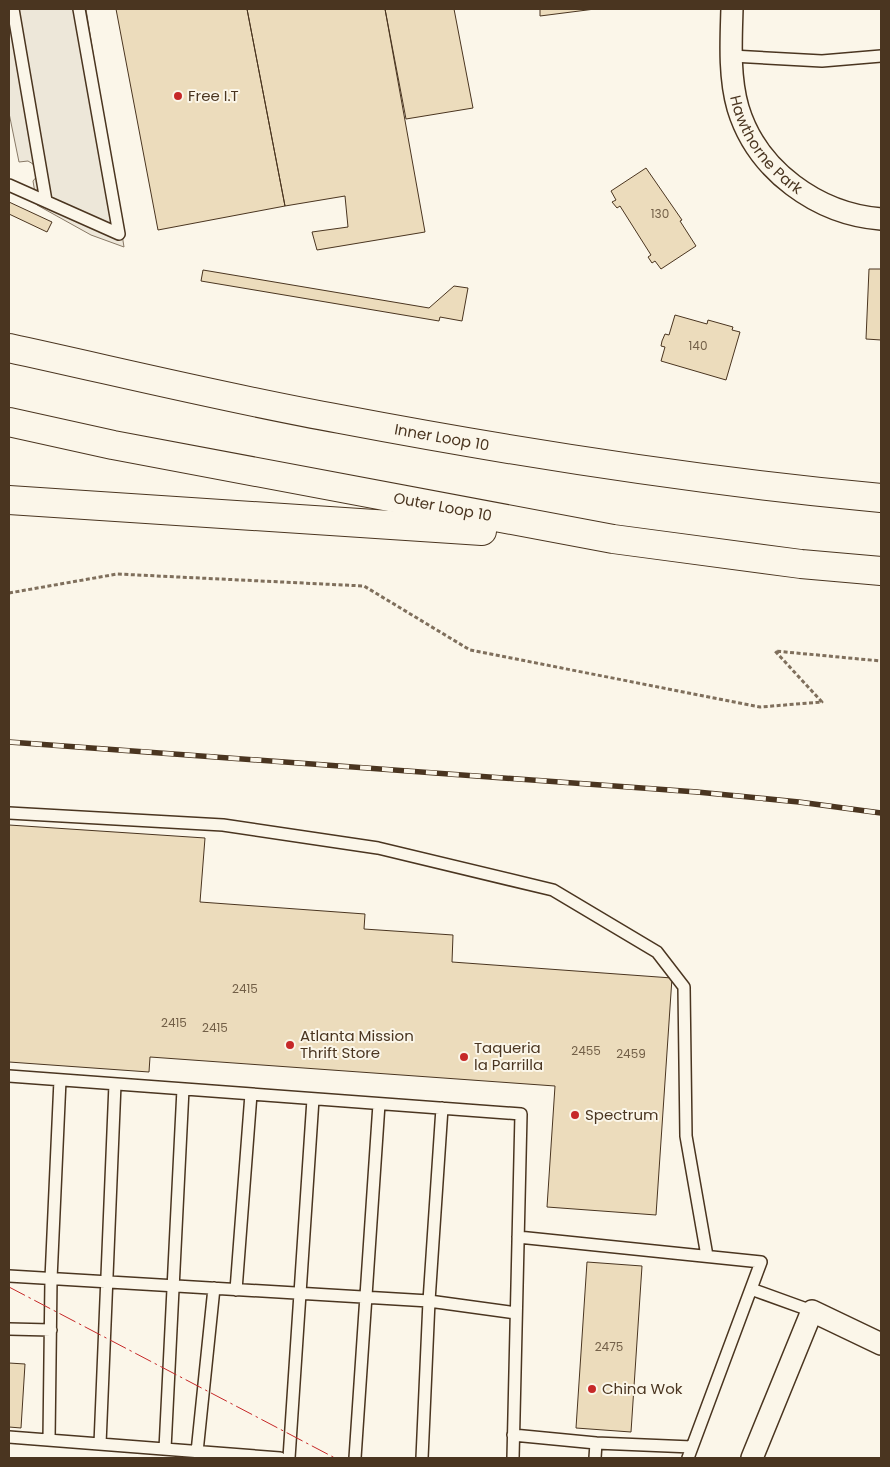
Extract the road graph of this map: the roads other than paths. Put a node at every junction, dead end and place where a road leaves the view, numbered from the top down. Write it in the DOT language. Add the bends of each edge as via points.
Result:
graph roads {
  1 [pos="13,9"];
  2 [pos="79,9"];
  3 [pos="732,9"];
  4 [pos="732,56"];
  5 [pos="881,56"];
  6 [pos="9,185"];
  7 [pos="46,202"];
  8 [pos="881,219"];
  9 [pos="9,348"];
  10 [pos="9,422"];
  11 [pos="881,498"];
  12 [pos="9,500"];
  13 [pos="613,540"];
  14 [pos="881,571"];
  15 [pos="9,813"];
  16 [pos="9,1076"];
  17 [pos="60,1080"];
  18 [pos="116,1084"];
  19 [pos="183,1089"];
  20 [pos="251,1094"];
  21 [pos="313,1099"];
  22 [pos="379,1104"];
  23 [pos="442,1108"];
  24 [pos="518,1237"];
  25 [pos="707,1256"];
  26 [pos="9,1276"];
  27 [pos="51,1278"];
  28 [pos="108,1282"];
  29 [pos="173,1286"];
  30 [pos="214,1288"];
  31 [pos="751,1289"];
  32 [pos="236,1290"];
  33 [pos="300,1293"];
  34 [pos="366,1297"];
  35 [pos="429,1301"];
  36 [pos="812,1311"];
  37 [pos="516,1313"];
  38 [pos="9,1329"];
  39 [pos="50,1330"];
  40 [pos="881,1344"];
  41 [pos="513,1435"];
  42 [pos="9,1437"];
  43 [pos="49,1440"];
  44 [pos="596,1443"];
  45 [pos="100,1444"];
  46 [pos="692,1447"];
  47 [pos="164,1449"];
  48 [pos="197,1452"];
  49 [pos="280,1458"];
  50 [pos="289,1458"];
  51 [pos="355,1458"];
  52 [pos="422,1458"];
  53 [pos="512,1458"];
  54 [pos="595,1458"];
  55 [pos="688,1458"];
  56 [pos="752,1458"];
  1 -- 7 [label="lane"];
  2 -- 7 [label="lane" via="120,234"];
  3 -- 4 [label="street, Hawthorne Park"];
  4 -- 5 [label="lane" via="822,61"];
  4 -- 8 [label="street, Hawthorne Park" via="738,108 750,136 768,162 815,201 845,214"];
  6 -- 7 [label="lane"];
  9 -- 11 [label="highway, Inner Loop 10" via="337,419 499,448 587,463"];
  10 -- 13 [label="highway, Outer Loop 10" via="122,447"];
  12 -- 13 [label="highway"];
  13 -- 14 [label="highway, Outer Loop 10"];
  15 -- 25 [label="lane" via="223,825 378,848 553,890 656,952 684,987 686,1136"];
  16 -- 17 [label="lane"];
  17 -- 18 [label="lane"];
  17 -- 27 [label="lane"];
  18 -- 19 [label="lane"];
  18 -- 28 [label="lane"];
  19 -- 20 [label="lane"];
  19 -- 29 [label="lane"];
  20 -- 21 [label="lane"];
  20 -- 32 [label="lane"];
  21 -- 22 [label="lane"];
  21 -- 33 [label="lane"];
  22 -- 23 [label="lane"];
  22 -- 34 [label="lane"];
  23 -- 24 [label="lane" via="521,1114"];
  23 -- 35 [label="lane"];
  24 -- 25 [label="lane"];
  24 -- 37 [label="lane"];
  25 -- 31 [label="lane" via="761,1262"];
  26 -- 27 [label="lane"];
  27 -- 28 [label="lane"];
  27 -- 39 [label="lane"];
  28 -- 29 [label="lane"];
  28 -- 45 [label="lane"];
  29 -- 30 [label="lane"];
  29 -- 47 [label="lane"];
  30 -- 32 [label="lane"];
  30 -- 48 [label="lane"];
  31 -- 36 [label="lane"];
  31 -- 46 [label="lane"];
  32 -- 33 [label="lane"];
  33 -- 34 [label="lane"];
  33 -- 50 [label="lane"];
  34 -- 35 [label="lane"];
  34 -- 51 [label="lane"];
  35 -- 37 [label="lane"];
  35 -- 52 [label="lane"];
  36 -- 40 [label="street"];
  36 -- 56 [label="street"];
  37 -- 41 [label="lane"];
  38 -- 39 [label="lane"];
  39 -- 43 [label="lane"];
  41 -- 44 [label="lane"];
  41 -- 53 [label="lane"];
  42 -- 43 [label="lane"];
  43 -- 45 [label="lane"];
  44 -- 46 [label="lane"];
  44 -- 54 [label="lane"];
  45 -- 47 [label="lane"];
  46 -- 55 [label="lane"];
  47 -- 48 [label="lane"];
  48 -- 49 [label="lane"];
}
